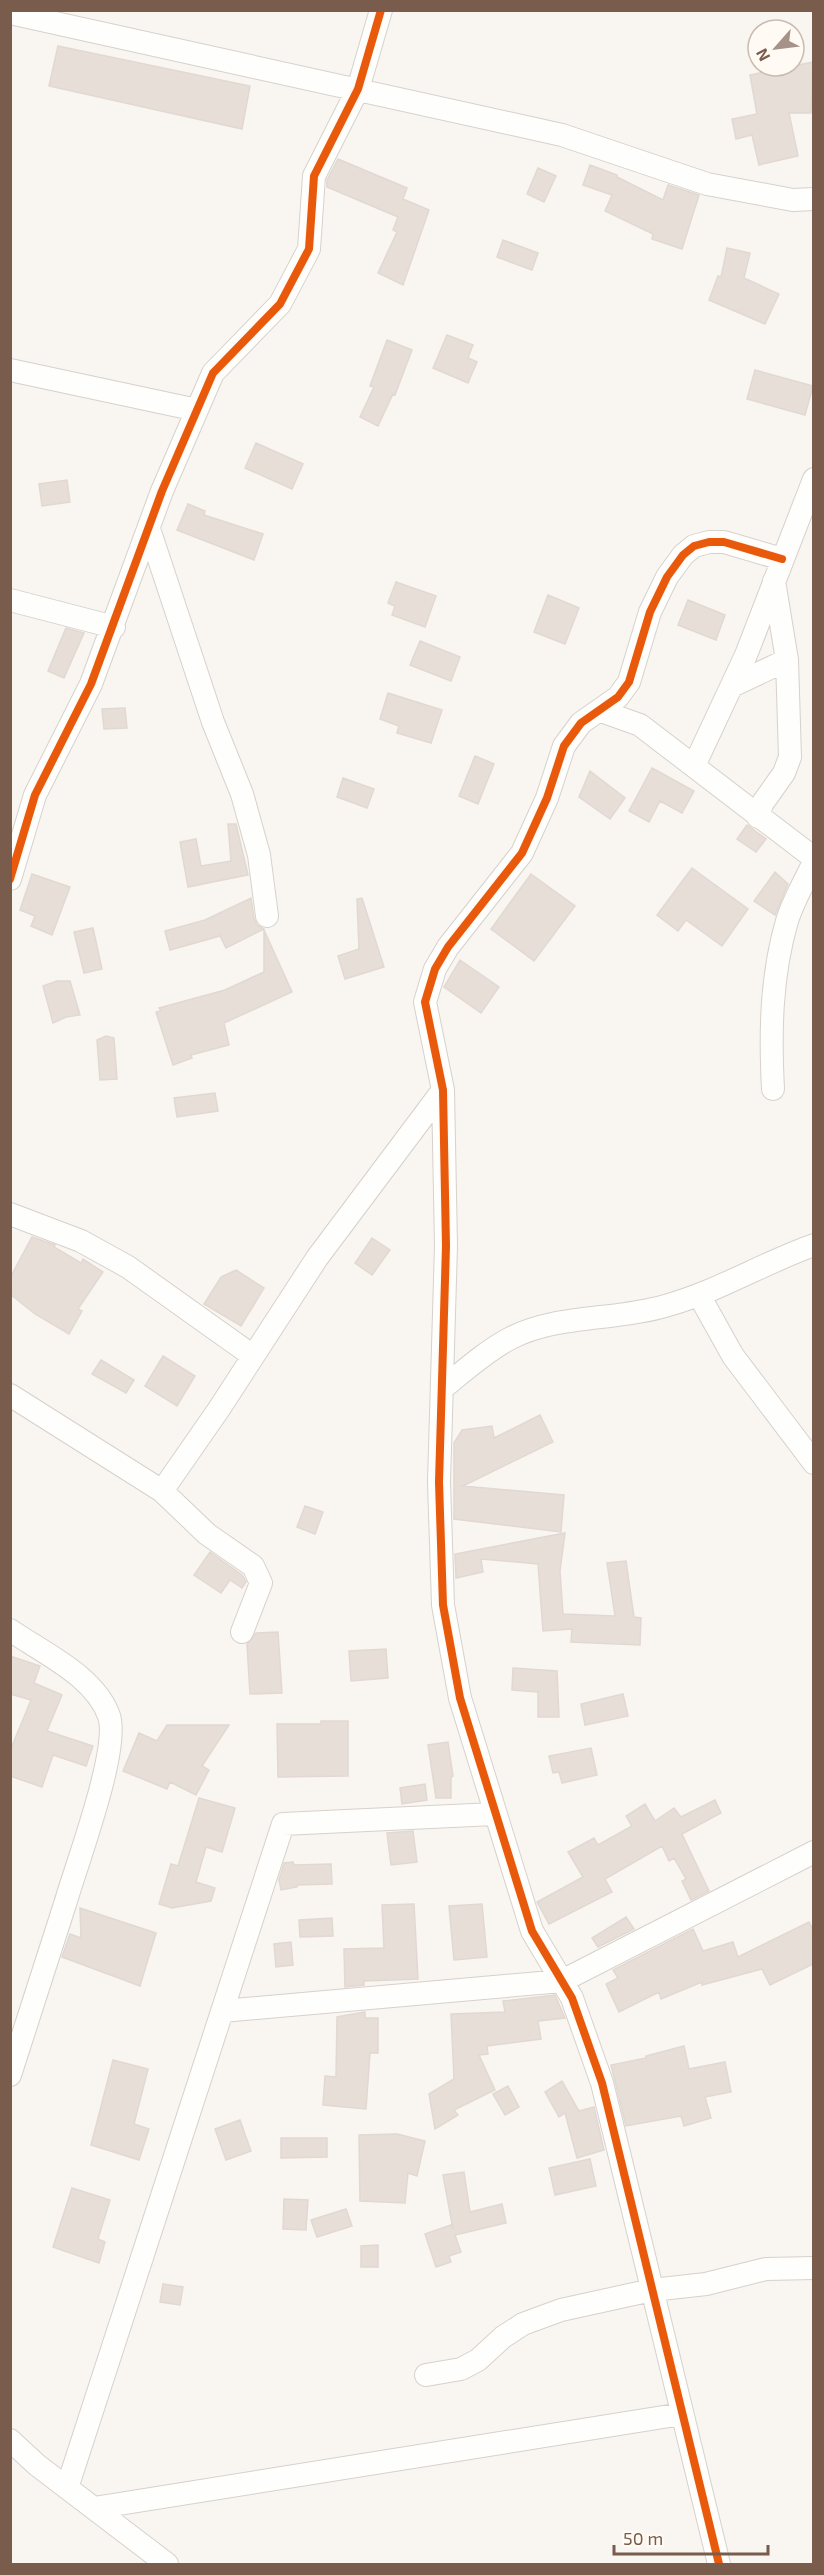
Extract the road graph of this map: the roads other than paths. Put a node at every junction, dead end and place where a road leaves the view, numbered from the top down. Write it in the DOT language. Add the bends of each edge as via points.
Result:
graph roads {
  1 [pos="381,10"];
  2 [pos="10,13"];
  3 [pos="358,89"];
  4 [pos="813,200"];
  5 [pos="10,370"];
  6 [pos="197,410"];
  7 [pos="813,479"];
  8 [pos="149,528"];
  9 [pos="782,559"];
  10 [pos="774,581"];
  11 [pos="10,600"];
  12 [pos="114,627"];
  13 [pos="787,660"];
  14 [pos="732,686"];
  15 [pos="601,711"];
  16 [pos="694,766"];
  17 [pos="758,817"];
  18 [pos="813,860"];
  19 [pos="10,879"];
  20 [pos="267,916"];
  21 [pos="773,1089"];
  22 [pos="443,1090"];
  23 [pos="10,1214"];
  24 [pos="813,1245"];
  25 [pos="699,1295"];
  26 [pos="253,1356"];
  27 [pos="443,1388"];
  28 [pos="10,1395"];
  29 [pos="813,1463"];
  30 [pos="162,1491"];
  31 [pos="10,1630"];
  32 [pos="242,1632"];
  33 [pos="494,1814"];
  34 [pos="813,1852"];
  35 [pos="562,1981"];
  36 [pos="222,2012"];
  37 [pos="10,2075"];
  38 [pos="813,2268"];
  39 [pos="652,2290"];
  40 [pos="426,2375"];
  41 [pos="682,2414"];
  42 [pos="10,2440"];
  43 [pos="67,2488"];
  44 [pos="94,2508"];
  45 [pos="161,2563"];
  46 [pos="719,2565"];
  1 -- 3 [label="street"];
  2 -- 3 [label="street"];
  3 -- 4 [label="street" via="562,135 707,184"];
  3 -- 6 [label="street" via="314,176 309,249 280,304 218,367"];
  5 -- 6 [label="street"];
  6 -- 8 [label="street"];
  7 -- 9 [label="street"];
  8 -- 12 [label="street"];
  8 -- 20 [label="street" via="213,722 242,794 260,855"];
  9 -- 10 [label="street"];
  9 -- 15 [label="street" via="724,542 694,546 683,555 650,612 629,682 618,698"];
  10 -- 13 [label="street"];
  10 -- 14 [label="street"];
  11 -- 12 [label="street"];
  12 -- 19 [label="street" via="91,684 35,795"];
  13 -- 14 [label="street"];
  13 -- 17 [label="street" via="790,758"];
  14 -- 16 [label="street"];
  15 -- 16 [label="street" via="640,725"];
  15 -- 22 [label="street" via="581,723 564,746 547,798 522,853 461,929 435,969 425,1002"];
  16 -- 17 [label="street"];
  17 -- 18 [label="street"];
  18 -- 21 [label="street" via="787,919 775,975 770,1037"];
  22 -- 26 [label="street" via="317,1258"];
  22 -- 27 [label="street"];
  23 -- 26 [label="street" via="81,1241 128,1267"];
  24 -- 25 [label="street"];
  25 -- 27 [label="street" via="663,1307 546,1326 510,1338"];
  25 -- 29 [label="street" via="733,1356"];
  26 -- 30 [label="street"];
  27 -- 33 [label="street" via="439,1482 443,1605 460,1698"];
  28 -- 30 [label="street"];
  30 -- 32 [label="street" via="207,1534 258,1573 261,1583"];
  31 -- 37 [label="street" via="83,1680 101,1699 112,1736 98,1800"];
  33 -- 35 [label="street" via="532,1931"];
  33 -- 36 [label="street" via="283,1824"];
  34 -- 35 [label="street"];
  35 -- 36 [label="street"];
  35 -- 39 [label="street" via="572,1998 602,2083"];
  36 -- 43 [label="street"];
  38 -- 39 [label="street" via="766,2269 706,2284"];
  39 -- 40 [label="street" via="561,2310 523,2324 461,2369"];
  39 -- 41 [label="street"];
  41 -- 44 [label="street"];
  41 -- 46 [label="street"];
  42 -- 43 [label="street"];
  43 -- 44 [label="street"];
  44 -- 45 [label="street"];
}
